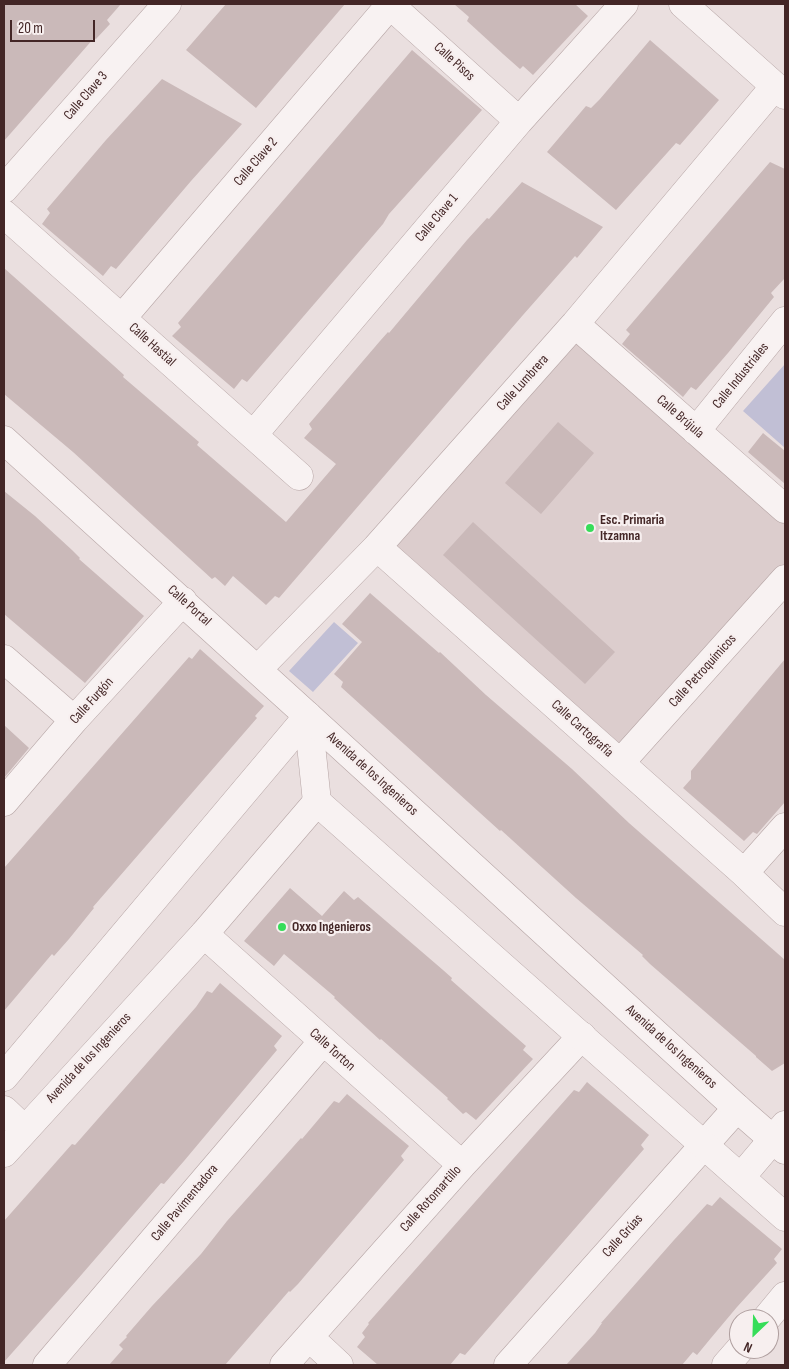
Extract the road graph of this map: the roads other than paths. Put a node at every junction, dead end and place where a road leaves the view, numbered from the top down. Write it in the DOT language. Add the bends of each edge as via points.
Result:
graph roads {
  1 [pos="167,4"];
  2 [pos="389,4"];
  3 [pos="624,4"];
  4 [pos="683,4"];
  5 [pos="780,91"];
  6 [pos="519,121"];
  7 [pos="4,189"];
  8 [pos="4,214"];
  9 [pos="122,318"];
  10 [pos="785,321"];
  11 [pos="575,324"];
  12 [pos="696,431"];
  13 [pos="253,435"];
  14 [pos="4,440"];
  15 [pos="300,476"];
  16 [pos="785,509"];
  17 [pos="377,548"];
  18 [pos="785,579"];
  19 [pos="183,601"];
  20 [pos="4,659"];
  21 [pos="258,669"];
  22 [pos="308,716"];
  23 [pos="74,720"];
  24 [pos="620,763"];
  25 [pos="4,802"];
  26 [pos="317,802"];
  27 [pos="785,827"];
  28 [pos="744,873"];
  29 [pos="785,912"];
  30 [pos="204,934"];
  31 [pos="582,1036"];
  32 [pos="323,1041"];
  33 [pos="4,1077"];
  34 [pos="737,1108"];
  35 [pos="4,1110"];
  36 [pos="24,1129"];
  37 [pos="781,1138"];
  38 [pos="704,1145"];
  39 [pos="4,1153"];
  40 [pos="462,1165"];
  41 [pos="741,1177"];
  42 [pos="785,1217"];
  43 [pos="785,1296"];
  44 [pos="774,1309"];
  45 [pos="309,1337"];
  46 [pos="47,1365"];
  47 [pos="284,1365"];
  48 [pos="339,1365"];
  49 [pos="508,1365"];
  1 -- 7 [label="street, Calle Clave 3"];
  2 -- 6 [label="street, Calle Pisos"];
  2 -- 9 [label="street, Calle Clave 2"];
  3 -- 6 [label="street, Calle Clave 1"];
  4 -- 5 [label="street"];
  5 -- 11 [label="street, Calle Lumbrera"];
  6 -- 13 [label="street, Calle Clave 1"];
  8 -- 9 [label="street, Calle Hastial"];
  9 -- 13 [label="street, Calle Hastial"];
  10 -- 12 [label="street, Calle Industriales"];
  11 -- 12 [label="street, Calle Brújula"];
  11 -- 17 [label="street, Calle Lumbrera"];
  12 -- 16 [label="street, Calle Brújula"];
  13 -- 15 [label="street, Calle Hastial"];
  14 -- 19 [label="street, Calle Portal"];
  17 -- 21 [label="street, Calle Lumbrera"];
  17 -- 24 [label="street, Calle Cartografía"];
  18 -- 24 [label="street, Calle Petroquímicos"];
  19 -- 21 [label="street, Calle Portal"];
  19 -- 23 [label="street, Calle Furgón"];
  20 -- 23 [label="street"];
  21 -- 22 [label="street, Calle Portal"];
  22 -- 26 [label="street"];
  22 -- 33 [label="street"];
  22 -- 34 [label="street, Avenida de los Ingenieros"];
  23 -- 25 [label="street, Calle Furgón"];
  24 -- 28 [label="street, Calle Cartografía"];
  26 -- 30 [label="street, Avenida de los Ingenieros"];
  26 -- 31 [label="street"];
  27 -- 28 [label="street"];
  28 -- 29 [label="street, Calle Cartografía"];
  30 -- 32 [label="street, Calle Torton"];
  30 -- 36 [label="street, Avenida de los Ingenieros"];
  31 -- 38 [label="street"];
  31 -- 40 [label="street, Calle Rotomartillo"];
  32 -- 40 [label="street, Calle Torton"];
  32 -- 46 [label="street, Calle Pavimentadora"];
  34 -- 37 [label="street, Avenida de los Ingenieros"];
  34 -- 38 [label="street, Calle Grúas"];
  35 -- 36 [label="street"];
  36 -- 39 [label="street, Avenida de los Ingenieros"];
  37 -- 41 [label="street"];
  38 -- 41 [label="street"];
  38 -- 49 [label="street, Calle Grúas"];
  40 -- 45 [label="street, Calle Rotomartillo"];
  41 -- 42 [label="street"];
  43 -- 44 [label="street"];
  45 -- 47 [label="street, Calle Rotomartillo"];
  45 -- 48 [label="street"];
}
